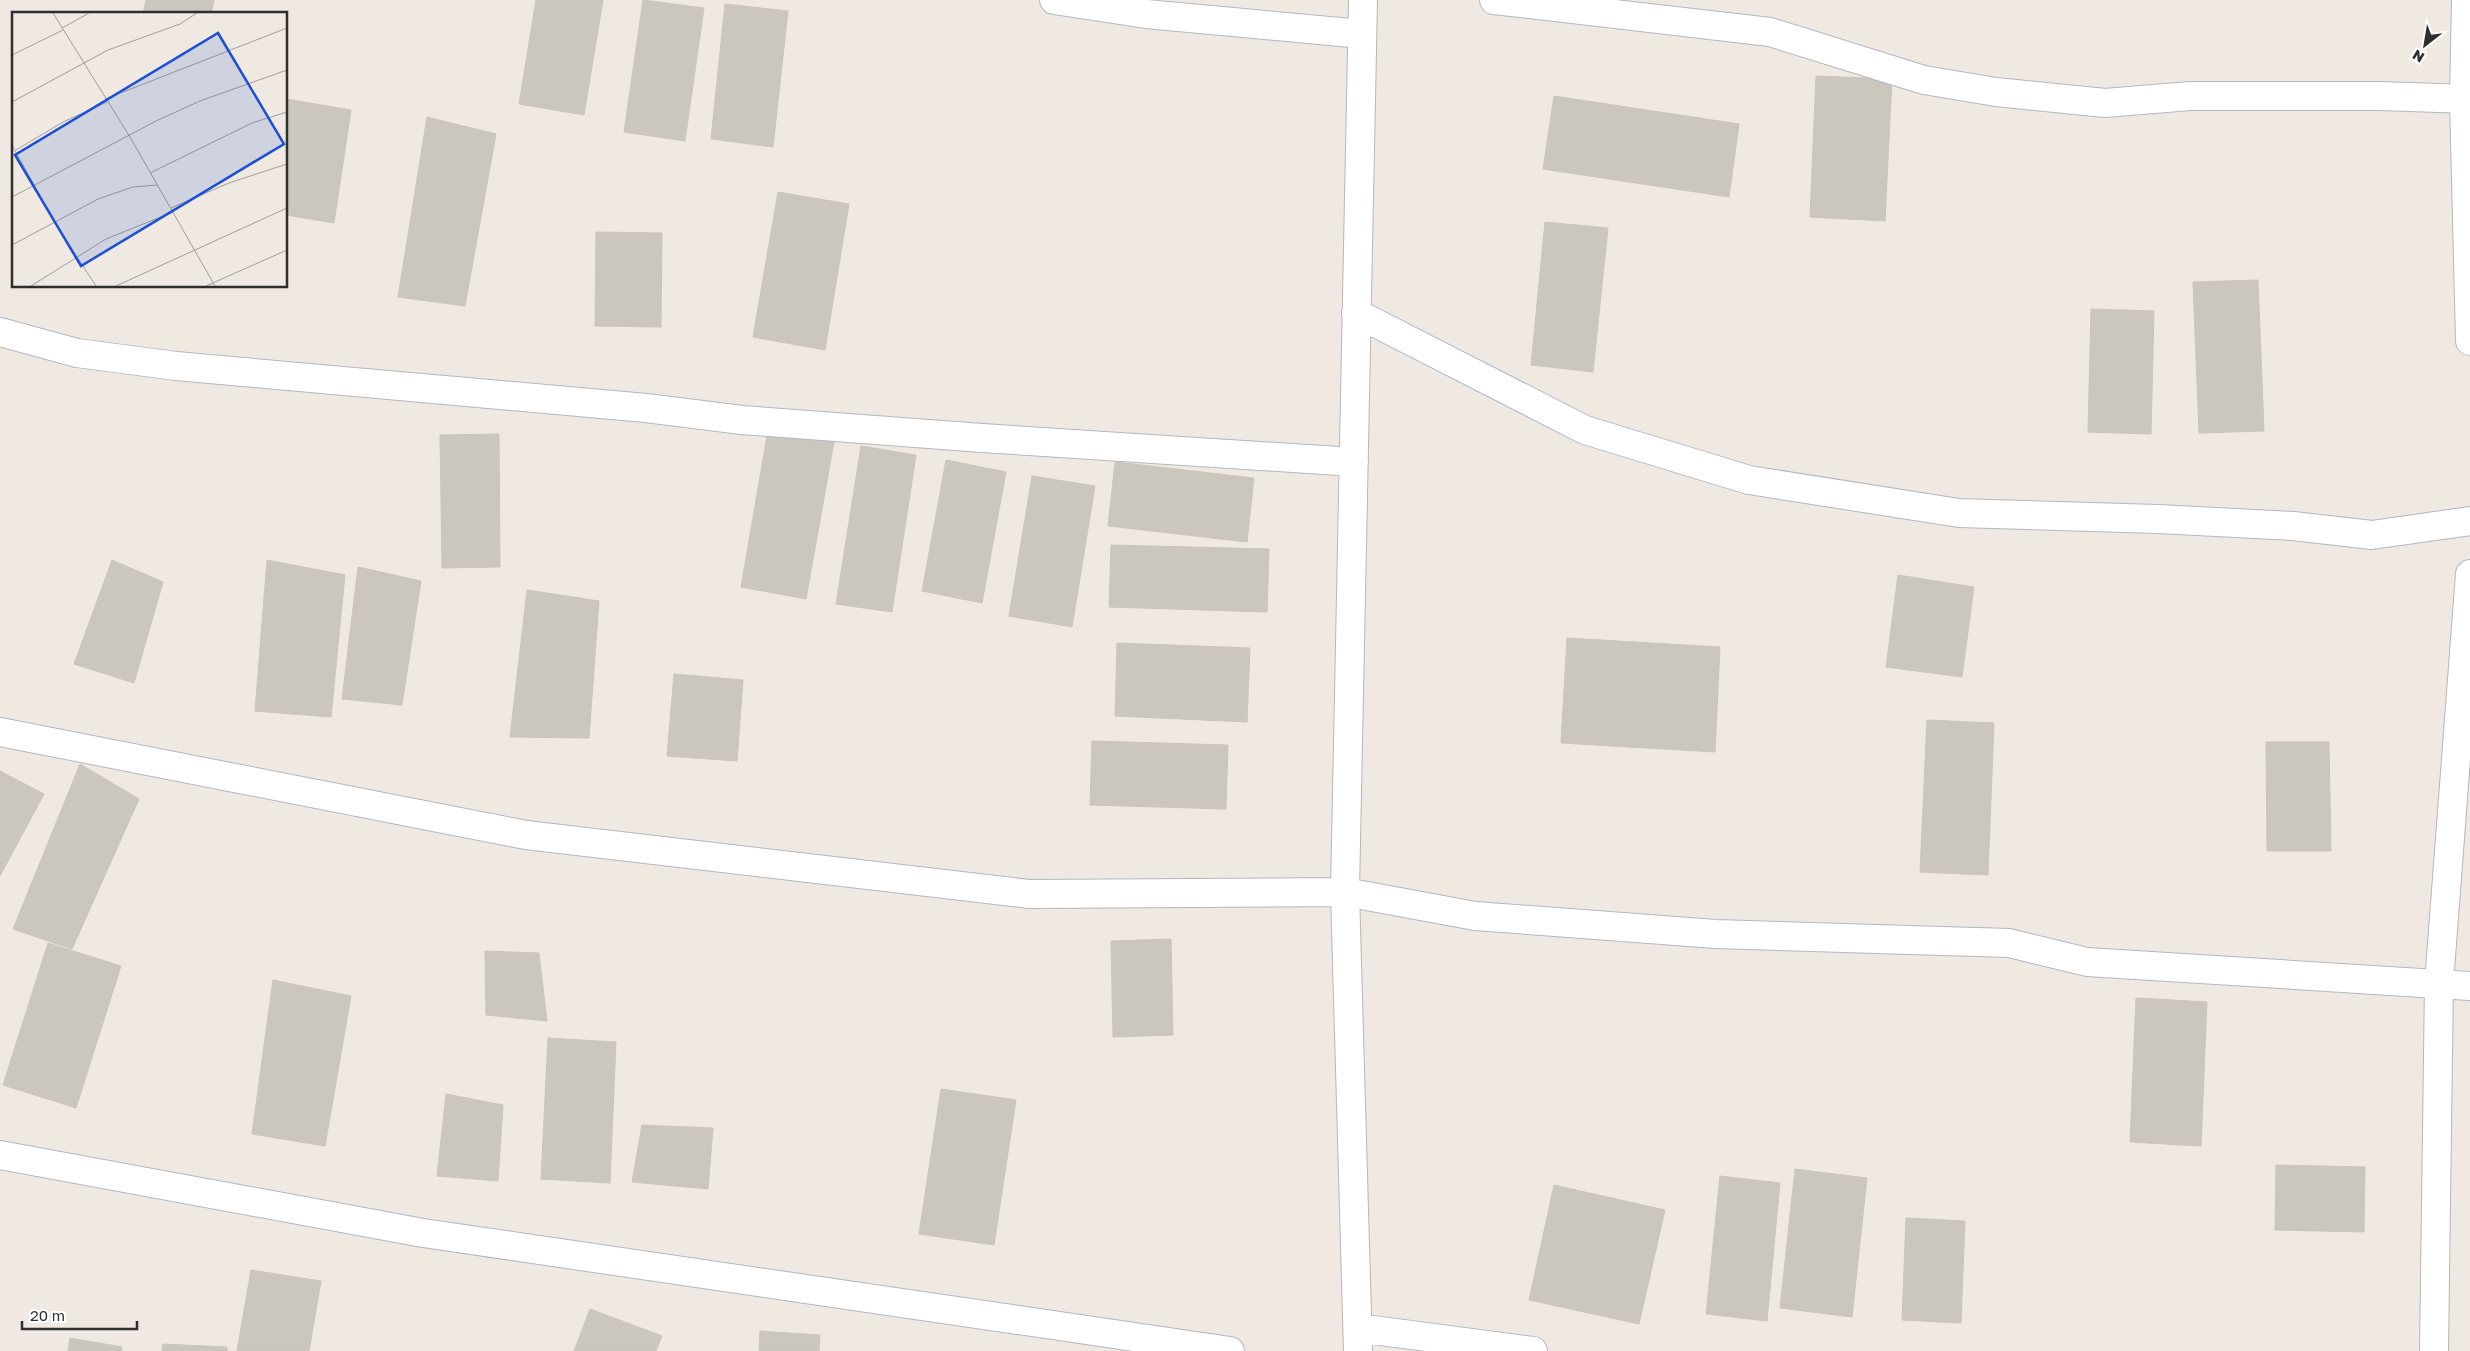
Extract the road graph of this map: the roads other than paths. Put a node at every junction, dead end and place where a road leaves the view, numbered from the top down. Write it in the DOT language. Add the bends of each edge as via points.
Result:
graph roads {
  1 [pos="1054,0"];
  2 [pos="1363,0"];
  3 [pos="1494,0"];
  4 [pos="2466,0"];
  5 [pos="1362,34"];
  6 [pos="2467,100"];
  7 [pos="1356,313"];
  8 [pos="0,332"];
  9 [pos="2470,341"];
  10 [pos="1354,462"];
  11 [pos="2470,521"];
  12 [pos="2470,574"];
  13 [pos="0,732"];
  14 [pos="1345,892"];
  15 [pos="2439,983"];
  16 [pos="2470,986"];
  17 [pos="0,1155"];
  18 [pos="1358,1339"];
  19 [pos="1230,1351"];
  20 [pos="1533,1351"];
  21 [pos="2434,1351"];
  1 -- 5 [label="street" via="1146,14"];
  2 -- 5 [label="street"];
  3 -- 6 [label="street" via="1770,32 1924,80 1996,92 2105,103 2190,96 2378,96"];
  4 -- 6 [label="street"];
  5 -- 7 [label="street"];
  6 -- 9 [label="street"];
  7 -- 10 [label="street"];
  7 -- 11 [label="street" via="1585,430 1749,480 1959,513 2168,519 2293,526 2372,535"];
  8 -- 10 [label="street" via="77,353 176,366 646,408 742,420"];
  10 -- 14 [label="street"];
  12 -- 15 [label="street"];
  13 -- 14 [label="street" via="535,836 1029,894"];
  14 -- 15 [label="street" via="1475,916 1716,934 2008,943 2088,962"];
  14 -- 18 [label="street"];
  15 -- 16 [label="street"];
  15 -- 21 [label="street"];
  17 -- 19 [label="street" via="423,1233"];
  18 -- 20 [label="street"];
}
